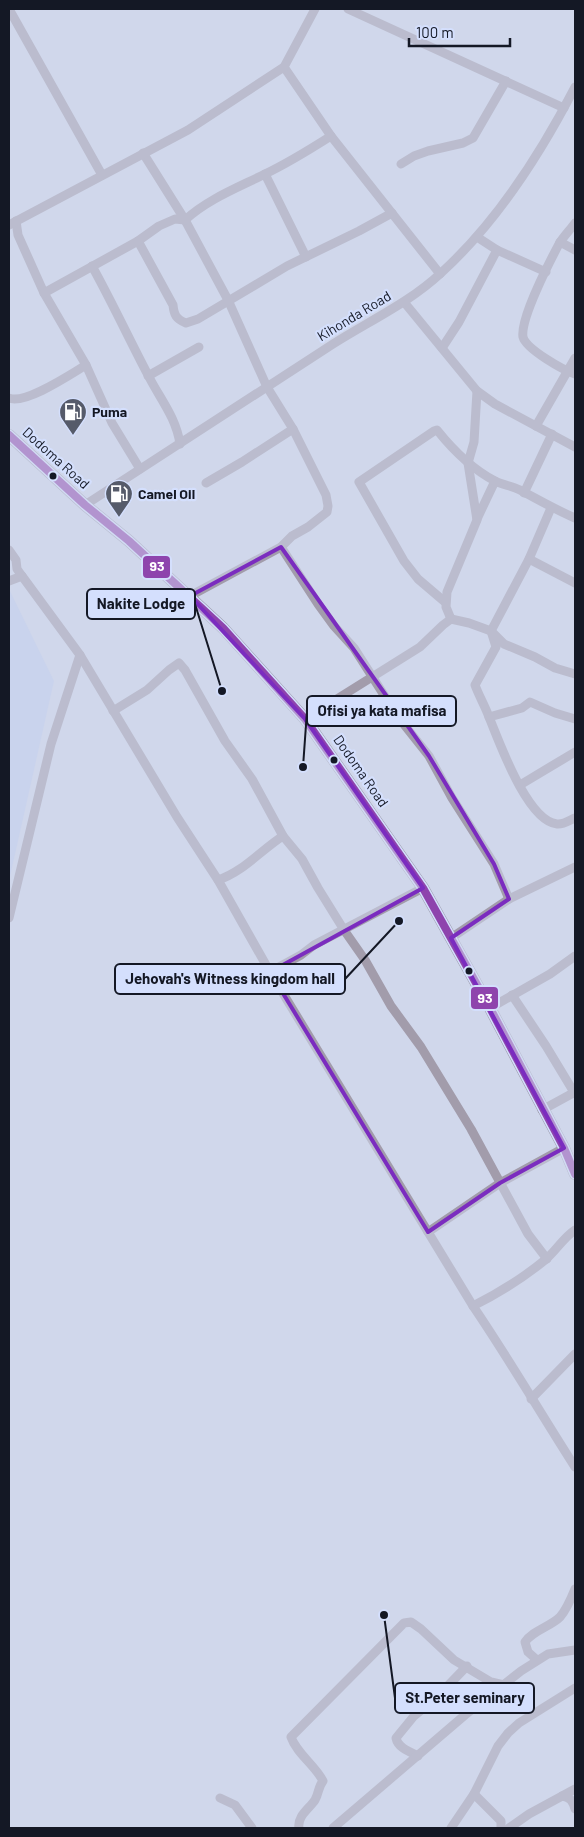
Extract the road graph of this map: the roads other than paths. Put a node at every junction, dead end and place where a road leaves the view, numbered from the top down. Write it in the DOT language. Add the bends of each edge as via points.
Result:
graph roads {
  1 [pos="9,9"];
  2 [pos="315,9"];
  3 [pos="348,9"];
  4 [pos="284,67"];
  5 [pos="506,81"];
  6 [pos="575,87"];
  7 [pos="564,108"];
  8 [pos="331,136"];
  9 [pos="142,153"];
  10 [pos="400,164"];
  11 [pos="102,174"];
  12 [pos="265,174"];
  13 [pos="392,212"];
  14 [pos="185,220"];
  15 [pos="12,223"];
  16 [pos="575,223"];
  17 [pos="477,237"];
  18 [pos="138,241"];
  19 [pos="560,242"];
  20 [pos="497,250"];
  21 [pos="575,250"];
  22 [pos="306,257"];
  23 [pos="92,266"];
  24 [pos="546,272"];
  25 [pos="440,274"];
  26 [pos="44,293"];
  27 [pos="228,300"];
  28 [pos="404,302"];
  29 [pos="199,347"];
  30 [pos="442,348"];
  31 [pos="575,358"];
  32 [pos="86,365"];
  33 [pos="572,372"];
  34 [pos="148,376"];
  35 [pos="267,386"];
  36 [pos="477,392"];
  37 [pos="9,398"];
  38 [pos="536,426"];
  39 [pos="293,429"];
  40 [pos="552,434"];
  41 [pos="9,436"];
  42 [pos="180,444"];
  43 [pos="575,447"];
  44 [pos="468,463"];
  45 [pos="140,469"];
  46 [pos="495,481"];
  47 [pos="206,483"];
  48 [pos="524,493"];
  49 [pos="86,505"];
  50 [pos="551,508"];
  51 [pos="575,518"];
  52 [pos="477,520"];
  53 [pos="281,546"];
  54 [pos="9,550"];
  55 [pos="529,559"];
  56 [pos="22,576"];
  57 [pos="9,581"];
  58 [pos="575,584"];
  59 [pos="190,596"];
  60 [pos="445,602"];
  61 [pos="451,619"];
  62 [pos="491,631"];
  63 [pos="80,655"];
  64 [pos="575,674"];
  65 [pos="372,678"];
  66 [pos="113,711"];
  67 [pos="489,717"];
  68 [pos="305,719"];
  69 [pos="575,719"];
  70 [pos="575,752"];
  71 [pos="520,785"];
  72 [pos="575,818"];
  73 [pos="282,836"];
  74 [pos="575,868"];
  75 [pos="218,880"];
  76 [pos="423,888"];
  77 [pos="509,899"];
  78 [pos="9,918"];
  79 [pos="344,930"];
  80 [pos="451,938"];
  81 [pos="575,956"];
  82 [pos="270,972"];
  83 [pos="512,995"];
  84 [pos="490,1008"];
  85 [pos="575,1093"];
  86 [pos="542,1110"];
  87 [pos="564,1148"];
  88 [pos="575,1174"];
  89 [pos="500,1183"];
  90 [pos="575,1230"];
  91 [pos="428,1232"];
  92 [pos="547,1259"];
  93 [pos="473,1306"];
  94 [pos="575,1354"];
  95 [pos="531,1399"];
  96 [pos="575,1467"];
  97 [pos="575,1589"];
  98 [pos="575,1650"];
  99 [pos="537,1660"];
  100 [pos="467,1666"];
  101 [pos="504,1684"];
  102 [pos="575,1688"];
  103 [pos="418,1756"];
  104 [pos="575,1789"];
  105 [pos="474,1794"];
  106 [pos="562,1796"];
  107 [pos="220,1798"];
  108 [pos="575,1809"];
  109 [pos="252,1828"];
  110 [pos="299,1828"];
  111 [pos="333,1828"];
  112 [pos="451,1828"];
  113 [pos="502,1828"];
  114 [pos="509,1828"];
  1 -- 11 [label="street"];
  2 -- 4 [label="street"];
  3 -- 5 [label="street"];
  4 -- 8 [label="street"];
  4 -- 9 [label="street" via="188,130"];
  5 -- 7 [label="street"];
  5 -- 10 [label="street" via="473,138 428,151"];
  6 -- 7 [label="street, Kihonda Road"];
  7 -- 17 [label="street, Kihonda Road" via="540,151"];
  8 -- 12 [label="street"];
  8 -- 13 [label="street"];
  9 -- 11 [label="street"];
  9 -- 14 [label="street"];
  11 -- 15 [label="street"];
  12 -- 14 [label="street" via="196,210"];
  12 -- 22 [label="street"];
  13 -- 22 [label="street"];
  13 -- 25 [label="street"];
  14 -- 18 [label="street" via="165,223"];
  14 -- 27 [label="street"];
  15 -- 26 [label="street"];
  16 -- 19 [label="street"];
  17 -- 20 [label="street"];
  17 -- 25 [label="street, Kihonda Road"];
  18 -- 23 [label="street"];
  18 -- 27 [label="street" via="179,320 192,322"];
  19 -- 21 [label="street"];
  19 -- 24 [label="street"];
  20 -- 24 [label="street"];
  20 -- 30 [label="street"];
  22 -- 27 [label="street"];
  23 -- 26 [label="street"];
  23 -- 34 [label="street"];
  24 -- 33 [label="street" via="528,313 523,335 528,345"];
  25 -- 28 [label="street, Kihonda Road"];
  26 -- 32 [label="street"];
  27 -- 35 [label="street"];
  28 -- 30 [label="street"];
  28 -- 35 [label="street, Kihonda Road"];
  29 -- 34 [label="street"];
  30 -- 36 [label="street"];
  31 -- 33 [label="street"];
  32 -- 37 [label="street" via="34,395"];
  32 -- 45 [label="street" via="112,423"];
  33 -- 38 [label="street"];
  34 -- 42 [label="street" via="178,430"];
  35 -- 39 [label="street"];
  35 -- 42 [label="street, Kihonda Road"];
  36 -- 38 [label="street"];
  36 -- 44 [label="street" via="474,442"];
  38 -- 40 [label="street"];
  39 -- 47 [label="street"];
  39 -- 53 [label="street" via="317,475 328,506 320,519"];
  40 -- 43 [label="street"];
  40 -- 48 [label="street"];
  41 -- 49 [label="highway, Dodoma Road"];
  42 -- 45 [label="street, Kihonda Road"];
  44 -- 46 [label="street"];
  44 -- 52 [label="street"];
  44 -- 60 [label="street" via="436,430 359,482 401,557 418,579"];
  45 -- 49 [label="street, Kihonda Road"];
  46 -- 48 [label="street"];
  46 -- 52 [label="street"];
  48 -- 50 [label="street"];
  49 -- 59 [label="highway, Dodoma Road"];
  50 -- 51 [label="street"];
  50 -- 55 [label="street"];
  52 -- 60 [label="street"];
  53 -- 59 [label="street"];
  53 -- 65 [label="street"];
  54 -- 56 [label="street"];
  55 -- 58 [label="street"];
  55 -- 62 [label="street"];
  56 -- 57 [label="street"];
  56 -- 63 [label="street"];
  59 -- 68 [label="highway, Dodoma Road"];
  60 -- 61 [label="street"];
  61 -- 62 [label="street"];
  61 -- 65 [label="street" via="420,647"];
  62 -- 64 [label="street" via="504,644"];
  62 -- 67 [label="street" via="496,647 475,686"];
  63 -- 66 [label="street"];
  63 -- 78 [label="street" via="50,744"];
  65 -- 68 [label="street"];
  65 -- 77 [label="street" via="428,756 494,864"];
  66 -- 73 [label="street" via="147,690 179,663 224,741 252,779"];
  66 -- 75 [label="street"];
  67 -- 69 [label="street" via="522,708 530,702"];
  67 -- 71 [label="street"];
  68 -- 76 [label="highway, Dodoma Road"];
  70 -- 71 [label="street"];
  71 -- 72 [label="street" via="535,808 548,820 560,824"];
  73 -- 75 [label="street" via="238,870"];
  73 -- 79 [label="street" via="302,860"];
  74 -- 77 [label="street"];
  75 -- 82 [label="street"];
  76 -- 79 [label="street"];
  76 -- 80 [label="highway, Dodoma Road"];
  77 -- 80 [label="street"];
  79 -- 82 [label="street"];
  79 -- 89 [label="street" via="471,1128"];
  80 -- 84 [label="highway, Dodoma Road"];
  81 -- 83 [label="street"];
  82 -- 91 [label="street"];
  83 -- 84 [label="street"];
  83 -- 85 [label="street"];
  84 -- 86 [label="highway, Dodoma Road"];
  85 -- 86 [label="street"];
  86 -- 87 [label="highway, Dodoma Road"];
  87 -- 88 [label="highway, Dodoma Road"];
  87 -- 89 [label="street"];
  89 -- 91 [label="street"];
  89 -- 92 [label="street" via="528,1234"];
  90 -- 92 [label="street"];
  91 -- 93 [label="street"];
  92 -- 93 [label="street" via="520,1280"];
  93 -- 95 [label="street"];
  94 -- 95 [label="street"];
  95 -- 96 [label="street"];
  97 -- 99 [label="street" via="560,1617 525,1642 528,1652"];
  98 -- 99 [label="street" via="548,1654"];
  99 -- 101 [label="street"];
  100 -- 101 [label="street" via="492,1682"];
  100 -- 103 [label="street" via="414,1716 396,1738 402,1748"];
  100 -- 110 [label="street" via="454,1660 411,1622 404,1623 291,1738 323,1781 315,1800 300,1819"];
  101 -- 103 [label="street"];
  102 -- 105 [label="street" via="518,1723 508,1733"];
  103 -- 111 [label="street"];
  104 -- 106 [label="street"];
  105 -- 112 [label="street"];
  105 -- 113 [label="street" via="494,1811"];
  106 -- 108 [label="street" via="574,1802"];
  106 -- 114 [label="street"];
  107 -- 109 [label="street" via="235,1804"];
}
